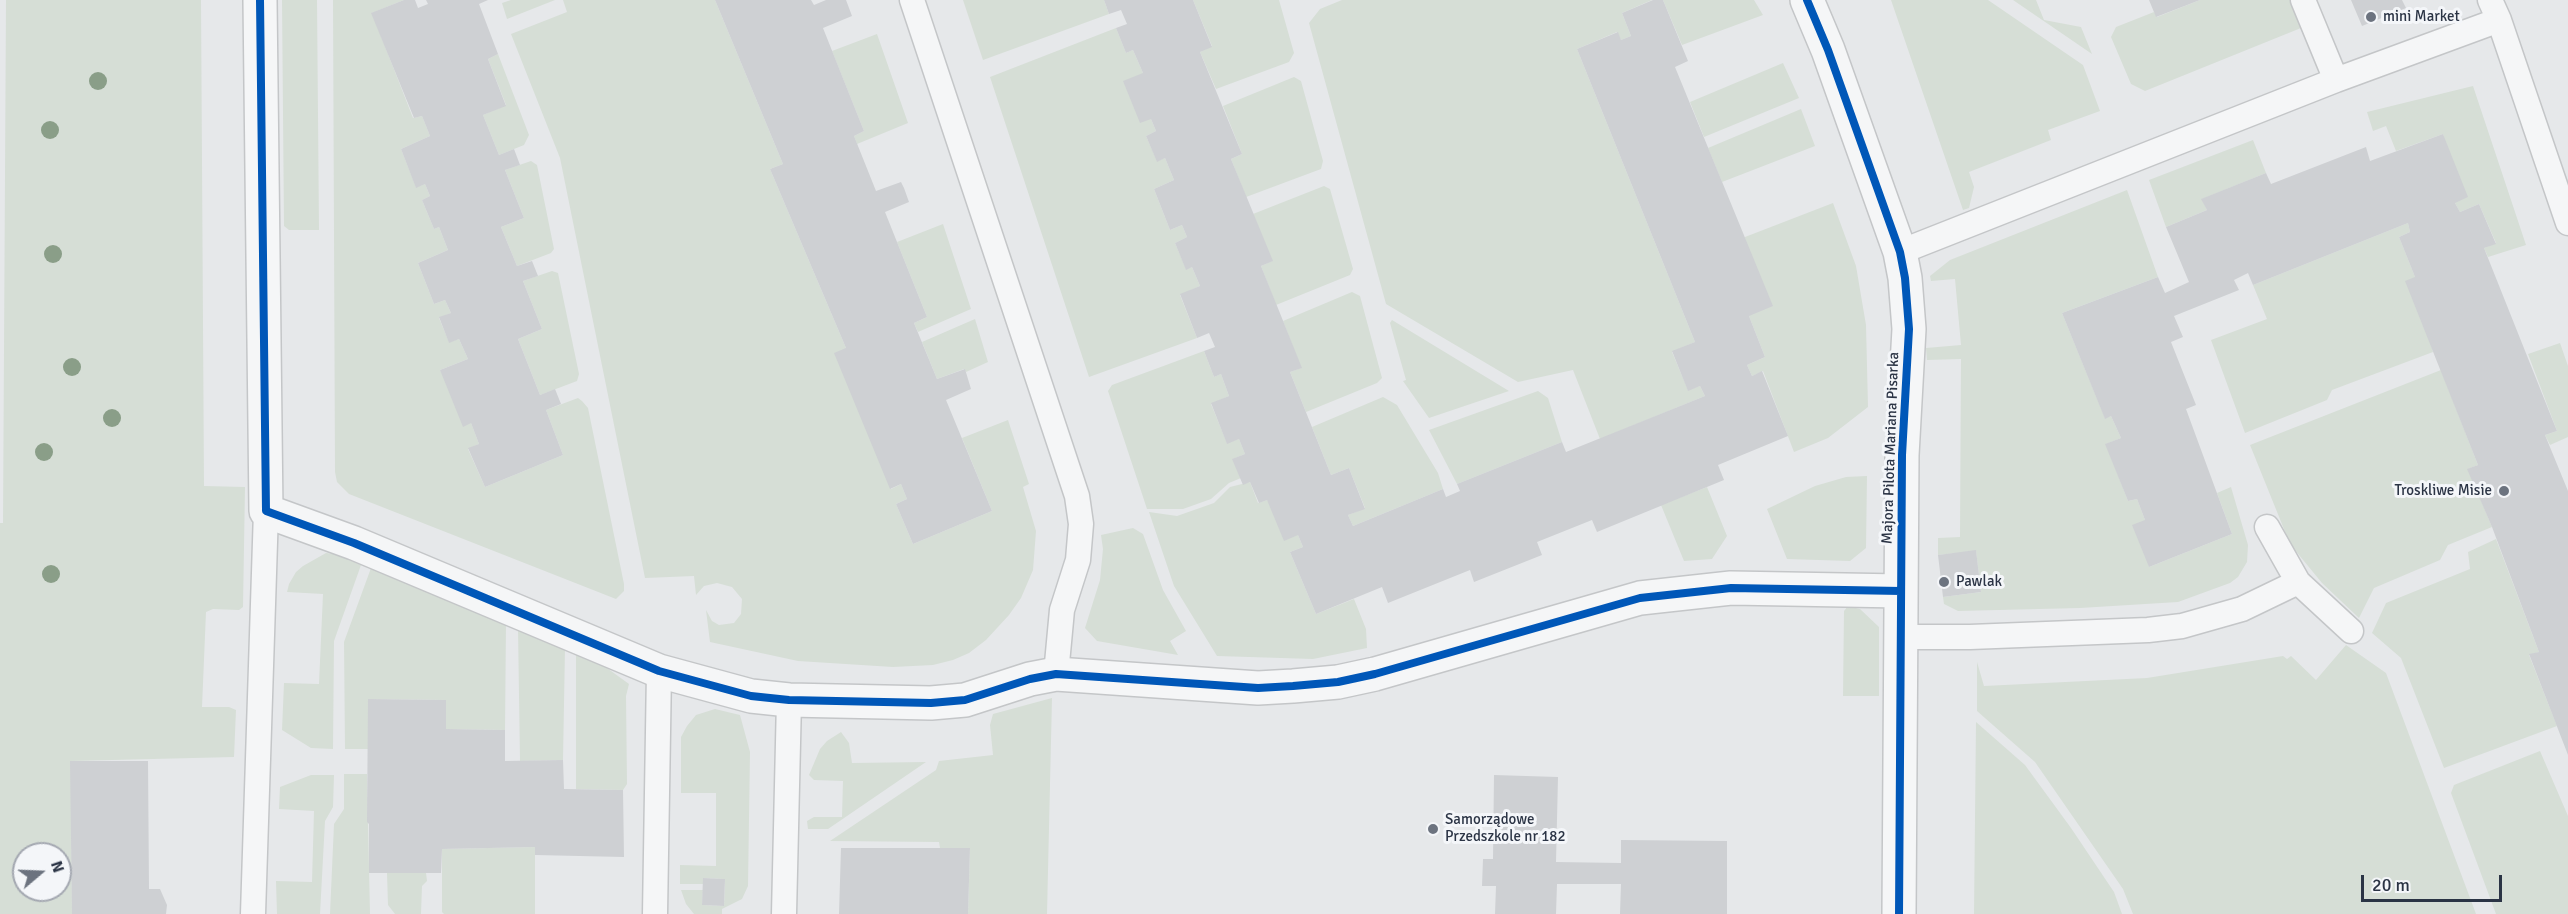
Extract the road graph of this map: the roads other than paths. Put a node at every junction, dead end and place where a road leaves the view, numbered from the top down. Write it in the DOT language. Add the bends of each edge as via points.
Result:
graph roads {
  1 [pos="260,0"];
  2 [pos="912,0"];
  3 [pos="1807,0"];
  4 [pos="2303,0"];
  5 [pos="2494,10"];
  6 [pos="2336,80"];
  7 [pos="2568,223"];
  8 [pos="1900,252"];
  9 [pos="266,511"];
  10 [pos="2267,527"];
  11 [pos="2298,582"];
  12 [pos="1901,591"];
  13 [pos="2351,631"];
  14 [pos="1901,637"];
  15 [pos="658,671"];
  16 [pos="1056,674"];
  17 [pos="789,700"];
  18 [pos="253,914"];
  19 [pos="655,914"];
  20 [pos="784,914"];
  21 [pos="1899,914"];
  1 -- 9 [label="street"];
  2 -- 16 [label="lane" via="1077,496 1081,524 1078,560 1062,610"];
  3 -- 8 [label="street, Majora Pilota Mariana Pisarka"];
  4 -- 6 [label="lane"];
  5 -- 6 [label="lane"];
  5 -- 7 [label="lane"];
  6 -- 8 [label="lane"];
  8 -- 12 [label="street, Majora Pilota Mariana Pisarka" via="1910,329 1904,399"];
  9 -- 15 [label="street" via="354,543"];
  9 -- 18 [label="lane"];
  10 -- 11 [label="lane"];
  11 -- 13 [label="lane"];
  11 -- 14 [label="lane" via="2242,609 2182,626 1970,638"];
  12 -- 14 [label="street, Majora Pilota Mariana Pisarka"];
  12 -- 16 [label="street" via="1731,588 1650,596 1338,682 1258,688"];
  14 -- 21 [label="street, Majora Pilota Mariana Pisarka"];
  15 -- 17 [label="street" via="750,696"];
  15 -- 19 [label="lane"];
  16 -- 17 [label="street" via="965,700"];
  17 -- 20 [label="lane"];
}
